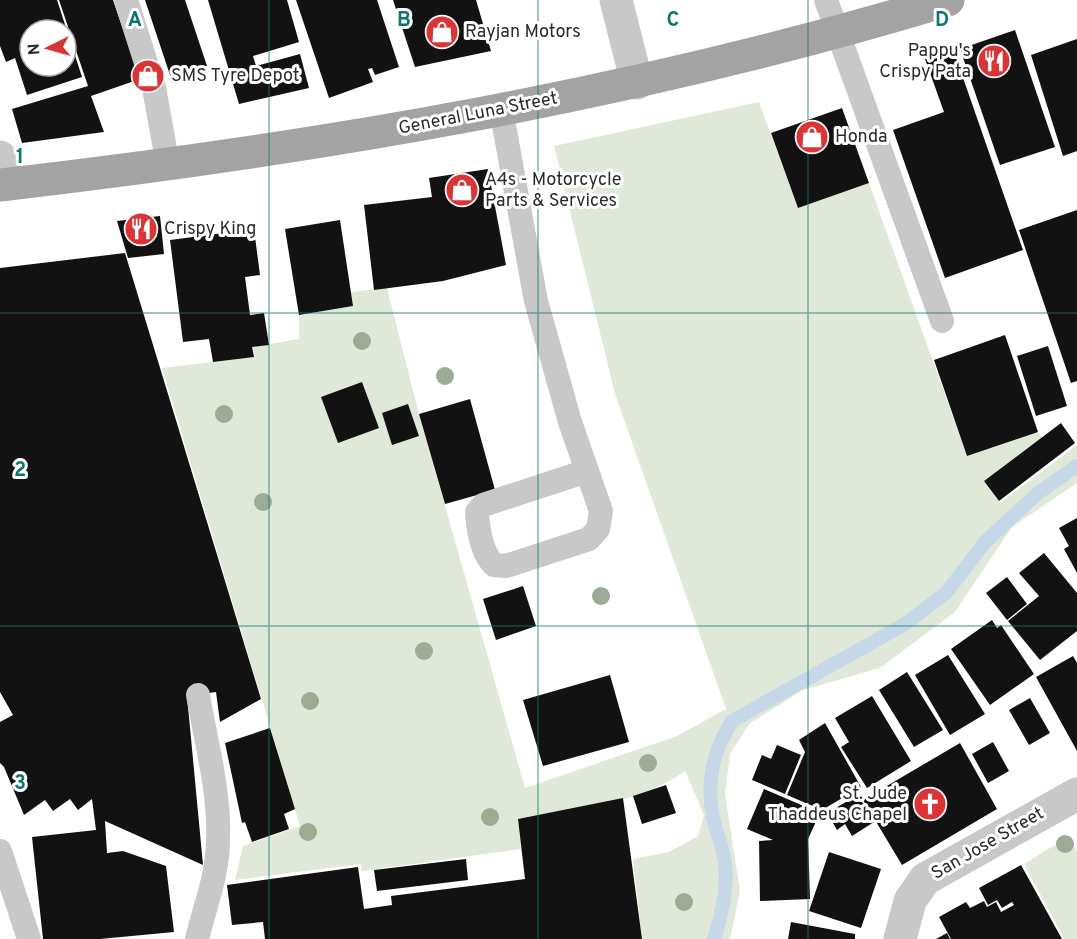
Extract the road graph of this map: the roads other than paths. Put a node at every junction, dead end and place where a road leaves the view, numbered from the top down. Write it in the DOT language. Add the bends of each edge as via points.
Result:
graph roads {
  1 [pos="126,0"];
  2 [pos="616,0"];
  3 [pos="826,0"];
  4 [pos="948,0"];
  5 [pos="837,33"];
  6 [pos="637,83"];
  7 [pos="501,109"];
  8 [pos="168,165"];
  9 [pos="3,175"];
  10 [pos="942,321"];
  11 [pos="587,471"];
  12 [pos="198,695"];
  13 [pos="1077,794"];
  14 [pos="0,851"];
  15 [pos="29,939"];
  16 [pos="197,939"];
  17 [pos="900,939"];
  1 -- 8 [label="lane" via="154,88"];
  2 -- 6 [label="street"];
  3 -- 5 [label="lane"];
  4 -- 5 [label="main road, General Luna Street"];
  5 -- 6 [label="main road, General Luna Street"];
  5 -- 10 [label="lane"];
  6 -- 7 [label="main road, General Luna Street"];
  7 -- 8 [label="main road, General Luna Street" via="368,135"];
  7 -- 11 [label="lane" via="536,301"];
  8 -- 9 [label="main road, General Luna Street"];
  11 -- 11 [label="lane" via="483,505 477,512 477,522 488,558 494,565 506,566 589,539 598,529 601,511"];
  12 -- 16 [label="lane" via="219,841 215,873"];
  13 -- 17 [label="street, San Jose Street" via="925,879 910,901"];
  14 -- 15 [label="lane"];
}
